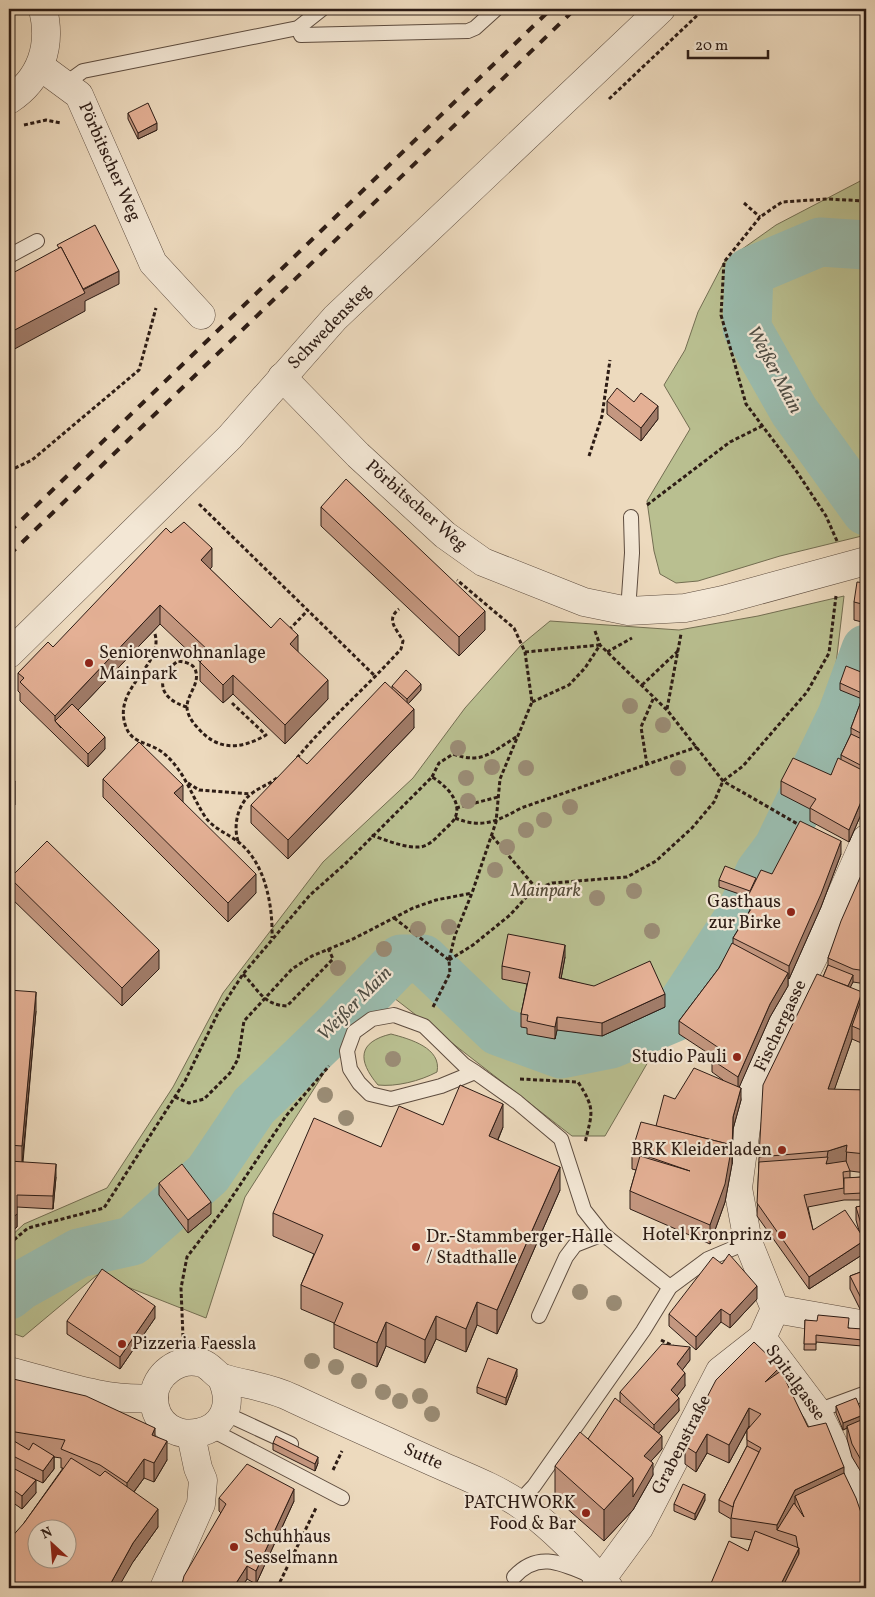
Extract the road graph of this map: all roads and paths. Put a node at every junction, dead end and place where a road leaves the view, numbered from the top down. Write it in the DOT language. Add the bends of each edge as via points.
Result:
graph roads {
  1 [pos="43,9"];
  2 [pos="322,9"];
  3 [pos="496,9"];
  4 [pos="661,9"];
  5 [pos="298,28"];
  6 [pos="41,67"];
  7 [pos="65,84"];
  8 [pos="9,100"];
  9 [pos="64,124"];
  10 [pos="17,127"];
  11 [pos="866,201"];
  12 [pos="744,203"];
  13 [pos="760,217"];
  14 [pos="37,241"];
  15 [pos="9,256"];
  16 [pos="157,305"];
  17 [pos="201,315"];
  18 [pos="610,360"];
  19 [pos="282,377"];
  20 [pos="762,426"];
  21 [pos="589,456"];
  22 [pos="9,471"];
  23 [pos="180,485"];
  24 [pos="631,517"];
  25 [pos="854,564"];
  26 [pos="685,608"];
  27 [pos="399,609"];
  28 [pos="308,610"];
  29 [pos="628,611"];
  30 [pos="155,634"];
  31 [pos="284,635"];
  32 [pos="600,645"];
  33 [pos="679,650"];
  34 [pos="9,654"];
  35 [pos="376,677"];
  36 [pos="642,685"];
  37 [pos="654,697"];
  38 [pos="532,702"];
  39 [pos="232,703"];
  40 [pos="187,707"];
  41 [pos="667,710"];
  42 [pos="518,735"];
  43 [pos="697,747"];
  44 [pos="292,764"];
  45 [pos="647,764"];
  46 [pos="280,775"];
  47 [pos="432,777"];
  48 [pos="723,781"];
  49 [pos="188,782"];
  50 [pos="250,794"];
  51 [pos="498,797"];
  52 [pos="456,808"];
  53 [pos="455,818"];
  54 [pos="496,822"];
  55 [pos="805,829"];
  56 [pos="371,835"];
  57 [pos="492,835"];
  58 [pos="866,839"];
  59 [pos="238,841"];
  60 [pos="536,889"];
  61 [pos="472,893"];
  62 [pos="394,918"];
  63 [pos="272,938"];
  64 [pos="328,948"];
  65 [pos="449,960"];
  66 [pos="243,974"];
  67 [pos="264,998"];
  68 [pos="424,1026"];
  69 [pos="347,1051"];
  70 [pos="475,1072"];
  71 [pos="488,1082"];
  72 [pos="175,1097"];
  73 [pos="576,1183"];
  74 [pos="603,1234"];
  75 [pos="748,1242"];
  76 [pos="9,1244"];
  77 [pos="670,1287"];
  78 [pos="775,1309"];
  79 [pos="539,1316"];
  80 [pos="866,1324"];
  81 [pos="643,1331"];
  82 [pos="762,1338"];
  83 [pos="175,1339"];
  84 [pos="677,1348"];
  85 [pos="9,1371"];
  86 [pos="221,1377"];
  87 [pos="866,1393"];
  88 [pos="154,1398"];
  89 [pos="817,1411"];
  90 [pos="208,1426"];
  91 [pos="301,1448"];
  92 [pos="342,1498"];
  93 [pos="518,1503"];
  94 [pos="866,1510"];
  95 [pos="514,1577"];
  96 [pos="601,1585"];
  97 [pos="164,1588"];
  1 -- 6 [label="street" via="47,44"];
  2 -- 5 [label="lane"];
  3 -- 5 [label="lane" via="468,31 302,35"];
  4 -- 19 [label="street, Schwedensteg" via="334,318"];
  5 -- 7 [label="lane" via="83,71"];
  6 -- 7 [label="street, Pörbitscher Weg"];
  6 -- 8 [label="street" via="21,92"];
  7 -- 17 [label="street, Pörbitscher Weg" via="79,95 154,263"];
  9 -- 10 [label="path" via="46,120"];
  11 -- 13 [label="path" via="782,202"];
  12 -- 13 [label="path"];
  13 -- 20 [label="path" via="724,262 721,315 746,404"];
  14 -- 15 [label="lane"];
  16 -- 22 [label="path" via="139,370 32,460"];
  18 -- 21 [label="path" via="602,416"];
  19 -- 23 [label="street, Schwedensteg" via="230,437"];
  19 -- 29 [label="street, Pörbitscher Weg" via="372,468 445,535 483,562 584,602"];
  20 -- 24 [label="path" via="730,442"];
  20 -- 25 [label="path" via="797,472"];
  23 -- 28 [label="path"];
  23 -- 34 [label="street, Schwedensteg"];
  24 -- 29 [label="lane"];
  25 -- 26 [label="street, Pörbitscher Weg"];
  25 -- 48 [label="path" via="829,653 807,692 743,766"];
  26 -- 29 [label="street, Pörbitscher Weg"];
  26 -- 33 [label="path"];
  27 -- 35 [label="path" via="392,619 403,641 401,649"];
  28 -- 31 [label="path"];
  28 -- 35 [label="path"];
  30 -- 49 [label="path" via="158,643 131,687 123,715 131,737 162,752"];
  32 -- 36 [label="path"];
  32 -- 38 [label="path" via="569,685"];
  32 -- 38 [label="path" via="525,652"];
  33 -- 36 [label="path"];
  33 -- 41 [label="path"];
  35 -- 44 [label="path" via="347,702"];
  36 -- 37 [label="path"];
  37 -- 41 [label="path"];
  37 -- 45 [label="path" via="641,727"];
  38 -- 42 [label="path"];
  39 -- 40 [label="path" via="266,735 231,748 218,744 196,726"];
  40 -- 40 [label="path" via="196,678 195,669 189,663 178,661 169,668 162,688 173,702"];
  41 -- 43 [label="path"];
  42 -- 47 [label="path" via="481,759 453,754 439,763"];
  42 -- 51 [label="path" via="500,779"];
  43 -- 45 [label="path"];
  43 -- 48 [label="path"];
  45 -- 54 [label="path" via="521,808"];
  46 -- 50 [label="path"];
  47 -- 52 [label="path" via="443,783"];
  47 -- 56 [label="path"];
  48 -- 55 [label="path"];
  48 -- 60 [label="path" via="714,802 692,828 656,860 627,877 552,883"];
  49 -- 50 [label="path" via="199,790"];
  49 -- 59 [label="path" via="204,816 213,826"];
  50 -- 59 [label="path" via="238,813 234,829"];
  51 -- 52 [label="path"];
  51 -- 54 [label="path"];
  52 -- 53 [label="path"];
  53 -- 54 [label="path" via="477,823"];
  53 -- 56 [label="path" via="434,840 422,847"];
  54 -- 57 [label="path"];
  56 -- 63 [label="path"];
  57 -- 60 [label="path"];
  57 -- 61 [label="path"];
  58 -- 75 [label="street, Fischergasse" via="816,952 764,1055 750,1098 738,1188"];
  59 -- 63 [label="path" via="256,863 264,881 272,918"];
  60 -- 65 [label="path" via="510,915"];
  61 -- 62 [label="path" via="436,900"];
  61 -- 65 [label="path"];
  62 -- 64 [label="path"];
  62 -- 65 [label="path"];
  63 -- 66 [label="path"];
  64 -- 67 [label="path" via="292,969"];
  64 -- 67 [label="path" via="333,959 287,1006 274,1005"];
  65 -- 68 [label="path" via="450,973"];
  66 -- 67 [label="path"];
  66 -- 72 [label="path" via="218,1013"];
  67 -- 72 [label="path" via="244,1021 238,1059 230,1073 204,1099 189,1103"];
  68 -- 69 [label="lane" via="394,1015 372,1019 354,1032"];
  68 -- 70 [label="lane"];
  69 -- 70 [label="lane" via="350,1069 359,1083 370,1094 390,1099 441,1086"];
  69 -- 83 [label="path" via="322,1073 286,1116 226,1206 187,1257 181,1288 183,1337"];
  70 -- 71 [label="lane"];
  71 -- 73 [label="lane" via="561,1140"];
  71 -- 73 [label="path" via="502,1078 578,1082 590,1102 591,1114"];
  72 -- 76 [label="path" via="104,1208 28,1228"];
  73 -- 74 [label="lane" via="584,1210"];
  74 -- 77 [label="lane"];
  74 -- 79 [label="lane" via="575,1245 566,1257"];
  75 -- 77 [label="lane" via="708,1259"];
  75 -- 78 [label="street, Fischergasse"];
  77 -- 81 [label="lane"];
  78 -- 80 [label="street"];
  78 -- 82 [label="street, Grabenstraße"];
  81 -- 84 [label="path"];
  81 -- 93 [label="lane" via="534,1486"];
  82 -- 89 [label="street, Spitalgasse"];
  82 -- 96 [label="street, Grabenstraße" via="720,1370 638,1528"];
  85 -- 88 [label="street" via="114,1397 132,1400"];
  86 -- 88 [label="street, Sutte" via="203,1364 180,1364 162,1377"];
  86 -- 90 [label="street" via="227,1395"];
  86 -- 93 [label="street, Sutte" via="278,1391 484,1483"];
  87 -- 89 [label="lane"];
  88 -- 90 [label="street" via="161,1419 170,1428"];
  89 -- 94 [label="street, Spitalgasse"];
  90 -- 91 [label="lane"];
  90 -- 92 [label="lane"];
  90 -- 97 [label="street" via="198,1468 203,1480 201,1504"];
  93 -- 96 [label="street, Sutte" via="578,1555"];
  95 -- 96 [label="lane" via="523,1567 542,1560 570,1566"];
}
